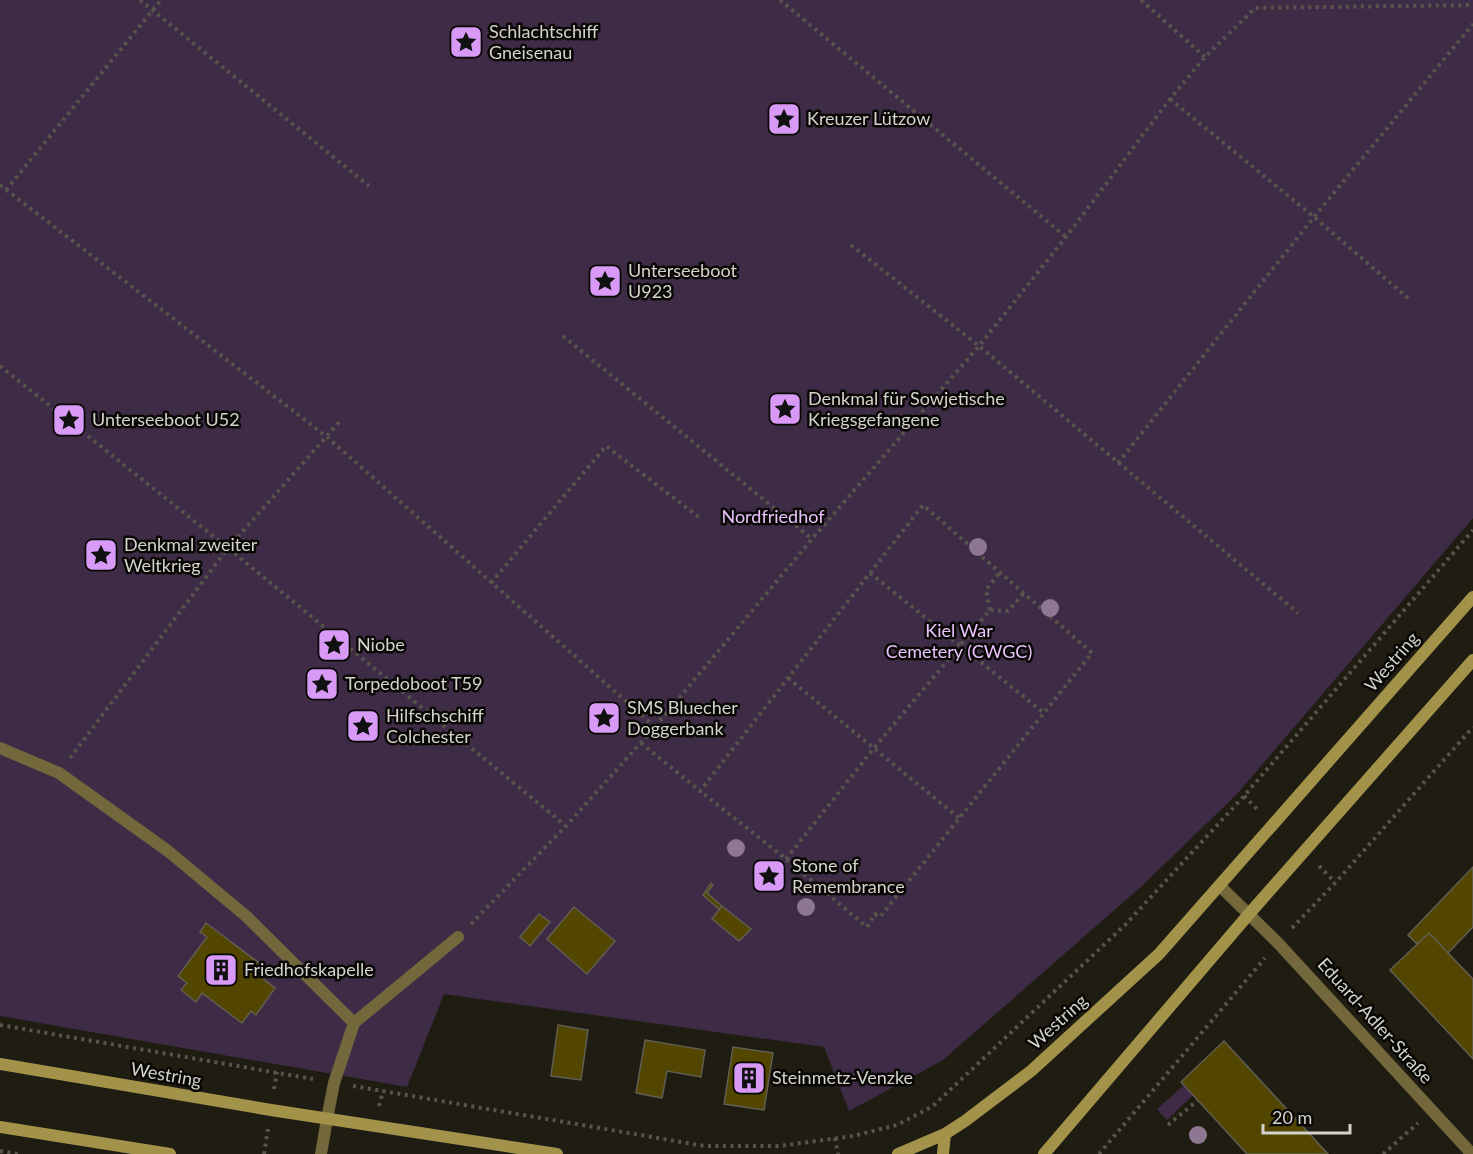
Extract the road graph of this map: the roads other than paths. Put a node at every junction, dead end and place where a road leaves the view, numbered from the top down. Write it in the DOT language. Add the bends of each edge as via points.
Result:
graph roads {
  1 [pos="1473,597"];
  2 [pos="1473,660"];
  3 [pos="0,748"];
  4 [pos="1220,886"];
  5 [pos="1249,914"];
  6 [pos="458,937"];
  7 [pos="354,1023"];
  8 [pos="0,1064"];
  9 [pos="327,1119"];
  10 [pos="0,1127"];
  11 [pos="945,1134"];
  12 [pos="170,1154"];
  13 [pos="321,1154"];
  14 [pos="557,1154"];
  15 [pos="898,1154"];
  16 [pos="943,1154"];
  17 [pos="1044,1154"];
  18 [pos="1472,1154"];
  1 -- 4 [label="main road, Westring"];
  2 -- 5 [label="main road"];
  3 -- 7 [label="street" via="59,773 168,851 246,916"];
  4 -- 5 [label="street"];
  4 -- 11 [label="main road, Westring" via="1159,954 1082,1026 1031,1071"];
  5 -- 17 [label="main road"];
  5 -- 18 [label="street, Eduard-Adler-Straße"];
  6 -- 7 [label="street"];
  7 -- 9 [label="street" via="334,1083"];
  8 -- 9 [label="main road, Westring"];
  9 -- 13 [label="street"];
  9 -- 14 [label="main road, Westring"];
  10 -- 12 [label="main road"];
  11 -- 15 [label="main road, Westring"];
  11 -- 16 [label="main road"];
}
